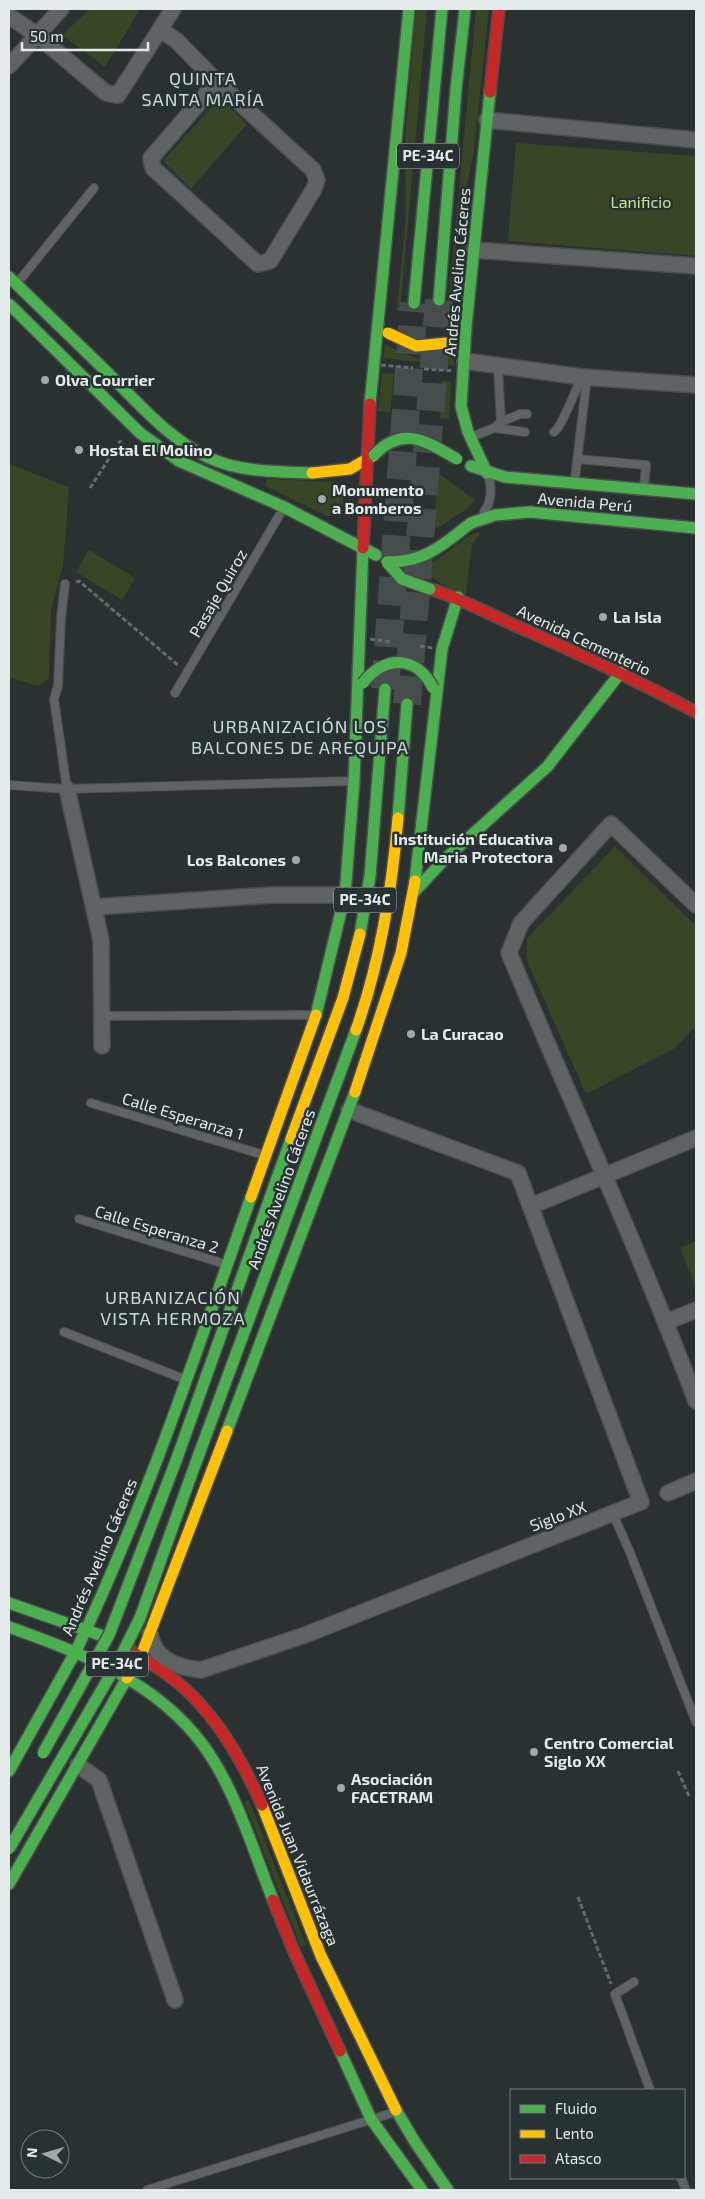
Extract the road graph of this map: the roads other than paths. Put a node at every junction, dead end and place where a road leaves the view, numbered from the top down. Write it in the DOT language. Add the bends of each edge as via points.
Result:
graph roads {
  1 [pos="61,9"];
  2 [pos="173,9"];
  3 [pos="409,9"];
  4 [pos="442,9"];
  5 [pos="465,9"];
  6 [pos="499,9"];
  7 [pos="9,16"];
  8 [pos="161,30"];
  9 [pos="37,35"];
  10 [pos="9,66"];
  11 [pos="217,82"];
  12 [pos="487,120"];
  13 [pos="696,140"];
  14 [pos="94,188"];
  15 [pos="474,250"];
  16 [pos="696,266"];
  17 [pos="12,281"];
  18 [pos="439,300"];
  19 [pos="414,303"];
  20 [pos="9,304"];
  21 [pos="377,315"];
  22 [pos="466,328"];
  23 [pos="464,361"];
  24 [pos="498,367"];
  25 [pos="585,377"];
  26 [pos="696,386"];
  27 [pos="565,411"];
  28 [pos="527,414"];
  29 [pos="555,414"];
  30 [pos="501,422"];
  31 [pos="494,428"];
  32 [pos="525,432"];
  33 [pos="554,432"];
  34 [pos="464,451"];
  35 [pos="370,459"];
  36 [pos="577,459"];
  37 [pos="487,473"];
  38 [pos="575,483"];
  39 [pos="644,489"];
  40 [pos="696,494"];
  41 [pos="284,507"];
  42 [pos="471,523"];
  43 [pos="696,528"];
  44 [pos="363,548"];
  45 [pos="387,562"];
  46 [pos="65,584"];
  47 [pos="458,597"];
  48 [pos="621,672"];
  49 [pos="385,689"];
  50 [pos="175,693"];
  51 [pos="356,697"];
  52 [pos="407,704"];
  53 [pos="437,705"];
  54 [pos="696,712"];
  55 [pos="354,781"];
  56 [pos="9,785"];
  57 [pos="67,789"];
  58 [pos="414,891"];
  59 [pos="345,895"];
  60 [pos="696,905"];
  61 [pos="95,907"];
  62 [pos="103,1016"];
  63 [pos="316,1016"];
  64 [pos="102,1046"];
  65 [pos="91,1102"];
  66 [pos="348,1110"];
  67 [pos="696,1138"];
  68 [pos="266,1156"];
  69 [pos="605,1175"];
  70 [pos="532,1206"];
  71 [pos="79,1219"];
  72 [pos="228,1264"];
  73 [pos="696,1310"];
  74 [pos="666,1322"];
  75 [pos="64,1332"];
  76 [pos="185,1379"];
  77 [pos="696,1400"];
  78 [pos="696,1481"];
  79 [pos="668,1493"];
  80 [pos="613,1514"];
  81 [pos="9,1603"];
  82 [pos="9,1627"];
  83 [pos="87,1629"];
  84 [pos="150,1634"];
  85 [pos="76,1651"];
  86 [pos="141,1656"];
  87 [pos="189,1669"];
  88 [pos="127,1678"];
  89 [pos="174,1678"];
  90 [pos="169,1707"];
  91 [pos="696,1722"];
  92 [pos="78,1765"];
  93 [pos="35,1768"];
  94 [pos="9,1770"];
  95 [pos="9,1849"];
  96 [pos="9,1884"];
  97 [pos="634,1982"];
  98 [pos="175,2000"];
  99 [pos="370,2053"];
  100 [pos="346,2064"];
  101 [pos="650,2089"];
  102 [pos="397,2111"];
  103 [pos="371,2119"];
  104 [pos="147,2190"];
  105 [pos="422,2190"];
  106 [pos="448,2190"];
  1 -- 9 [label="street"];
  2 -- 8 [label="street"];
  3 -- 21 [label="main road"];
  4 -- 19 [label="main road, PE-34C"];
  5 -- 18 [label="main road, Andrés Avelino Cáceres / PE-34C"];
  6 -- 12 [label="main road, Andrés Avelino Cáceres"];
  7 -- 9 [label="street"];
  8 -- 9 [label="street" via="118,95 106,93"];
  8 -- 11 [label="street" via="177,41"];
  9 -- 10 [label="street"];
  11 -- 11 [label="street" via="314,170 317,180 270,261 258,264 153,168 151,158"];
  12 -- 13 [label="street"];
  12 -- 15 [label="main road, Andrés Avelino Cáceres"];
  14 -- 17 [label="lane"];
  15 -- 16 [label="street"];
  15 -- 22 [label="main road, Andrés Avelino Cáceres"];
  17 -- 35 [label="main road" via="154,417 190,446 222,462 290,472 328,473"];
  20 -- 41 [label="main road, Avenida Cementerio" via="136,428 179,461"];
  21 -- 22 [label="main road, bridge" via="388,333 406,345 426,348 447,343"];
  21 -- 35 [label="main road" via="368,424"];
  22 -- 23 [label="main road, Andrés Avelino Cáceres"];
  23 -- 24 [label="street"];
  23 -- 34 [label="main road, Andrés Avelino Cáceres" via="461,406"];
  24 -- 25 [label="street"];
  24 -- 30 [label="lane"];
  25 -- 26 [label="street"];
  25 -- 27 [label="lane"];
  25 -- 36 [label="lane"];
  27 -- 29 [label="lane"];
  27 -- 33 [label="lane"];
  28 -- 30 [label="lane"];
  30 -- 31 [label="lane"];
  31 -- 32 [label="lane"];
  31 -- 34 [label="lane"];
  34 -- 35 [label="main road, Avenida Perú, bridge" via="394,437 382,444"];
  34 -- 37 [label="main road, Andrés Avelino Cáceres"];
  34 -- 37 [label="main road, Avenida Perú"];
  35 -- 44 [label="main road, Andrés Avelino Cáceres"];
  36 -- 38 [label="lane"];
  36 -- 39 [label="lane" via="646,465"];
  37 -- 38 [label="main road, Avenida Perú"];
  37 -- 42 [label="lane" via="492,491 490,501"];
  38 -- 39 [label="main road, Avenida Perú"];
  39 -- 40 [label="main road, Avenida Perú"];
  41 -- 44 [label="main road, Avenida Cementerio"];
  41 -- 50 [label="lane, Pasaje Quiroz"];
  42 -- 43 [label="main road, Avenida Perú" via="495,515 530,512"];
  42 -- 45 [label="main road, Avenida Perú, bridge" via="432,554 411,562"];
  44 -- 45 [label="main road, Avenida Cementerio"];
  44 -- 51 [label="main road, Andrés Avelino Cáceres"];
  45 -- 47 [label="main road, Avenida Cementerio, bridge" via="402,579"];
  46 -- 57 [label="lane" via="58,686 54,699"];
  47 -- 48 [label="main road, Avenida Cementerio"];
  47 -- 53 [label="main road" via="442,649"];
  48 -- 54 [label="main road, Avenida Cementerio"];
  48 -- 58 [label="main road" via="547,767"];
  49 -- 93 [label="main road, Andrés Avelino Cáceres / PE-34C, bridge" via="370,876 360,934 343,998 248,1254 176,1461 109,1635"];
  51 -- 53 [label="main road, bridge" via="363,683 378,667 398,662 414,665 423,671 433,688"];
  51 -- 55 [label="main road, Andrés Avelino Cáceres"];
  52 -- 95 [label="main road, Andrés Avelino Cáceres / PE-34C, bridge" via="393,877 366,1002 140,1618 118,1662"];
  53 -- 58 [label="main road"];
  55 -- 57 [label="lane"];
  55 -- 59 [label="main road, Andrés Avelino Cáceres"];
  56 -- 57 [label="lane"];
  57 -- 61 [label="street"];
  58 -- 66 [label="main road" via="401,953"];
  59 -- 61 [label="street" via="271,895"];
  59 -- 63 [label="main road, Andrés Avelino Cáceres"];
  60 -- 69 [label="street" via="611,824 521,923 509,953"];
  61 -- 62 [label="street" via="101,940"];
  62 -- 63 [label="lane"];
  62 -- 64 [label="street"];
  63 -- 68 [label="main road, Andrés Avelino Cáceres"];
  65 -- 68 [label="lane, Calle Esperanza 1"];
  66 -- 70 [label="street" via="518,1173"];
  66 -- 84 [label="main road"];
  67 -- 69 [label="street"];
  68 -- 72 [label="main road, Andrés Avelino Cáceres"];
  69 -- 70 [label="street"];
  69 -- 74 [label="street"];
  70 -- 80 [label="street, Siglo XX" via="641,1502"];
  71 -- 72 [label="lane, Calle Esperanza 2"];
  72 -- 76 [label="main road, Andrés Avelino Cáceres"];
  73 -- 74 [label="street"];
  74 -- 77 [label="street"];
  75 -- 76 [label="lane"];
  76 -- 83 [label="main road, Andrés Avelino Cáceres" via="131,1527"];
  78 -- 79 [label="street"];
  80 -- 87 [label="street, Siglo XX" via="305,1635 201,1670"];
  80 -- 91 [label="lane"];
  81 -- 83 [label="main road, Avenida Juan Vidaurrázaga"];
  82 -- 85 [label="main road"];
  83 -- 85 [label="main road, Andrés Avelino Cáceres"];
  83 -- 86 [label="main road, Avenida Juan Vidaurrázaga"];
  84 -- 86 [label="main road"];
  84 -- 87 [label="street" via="152,1644 162,1656"];
  85 -- 88 [label="main road"];
  85 -- 94 [label="main road, Andrés Avelino Cáceres"];
  86 -- 88 [label="main road"];
  86 -- 89 [label="main road, Avenida Juan Vidaurrázaga"];
  87 -- 89 [label="street, Siglo XX"];
  88 -- 90 [label="main road"];
  88 -- 92 [label="main road"];
  89 -- 90 [label="street"];
  89 -- 99 [label="main road, Avenida Juan Vidaurrázaga" via="206,1709 243,1762 317,1946"];
  90 -- 100 [label="main road" via="203,1745 221,1775 295,1954"];
  92 -- 96 [label="main road"];
  92 -- 98 [label="street" via="99,1780"];
  97 -- 101 [label="lane" via="615,1994"];
  99 -- 100 [label="main road"];
  99 -- 102 [label="main road, Avenida Juan Vidaurrázaga"];
  100 -- 103 [label="main road"];
  102 -- 103 [label="lane"];
  102 -- 106 [label="main road, Avenida Juan Vidaurrázaga"];
  103 -- 104 [label="lane"];
  103 -- 105 [label="main road"];
}
